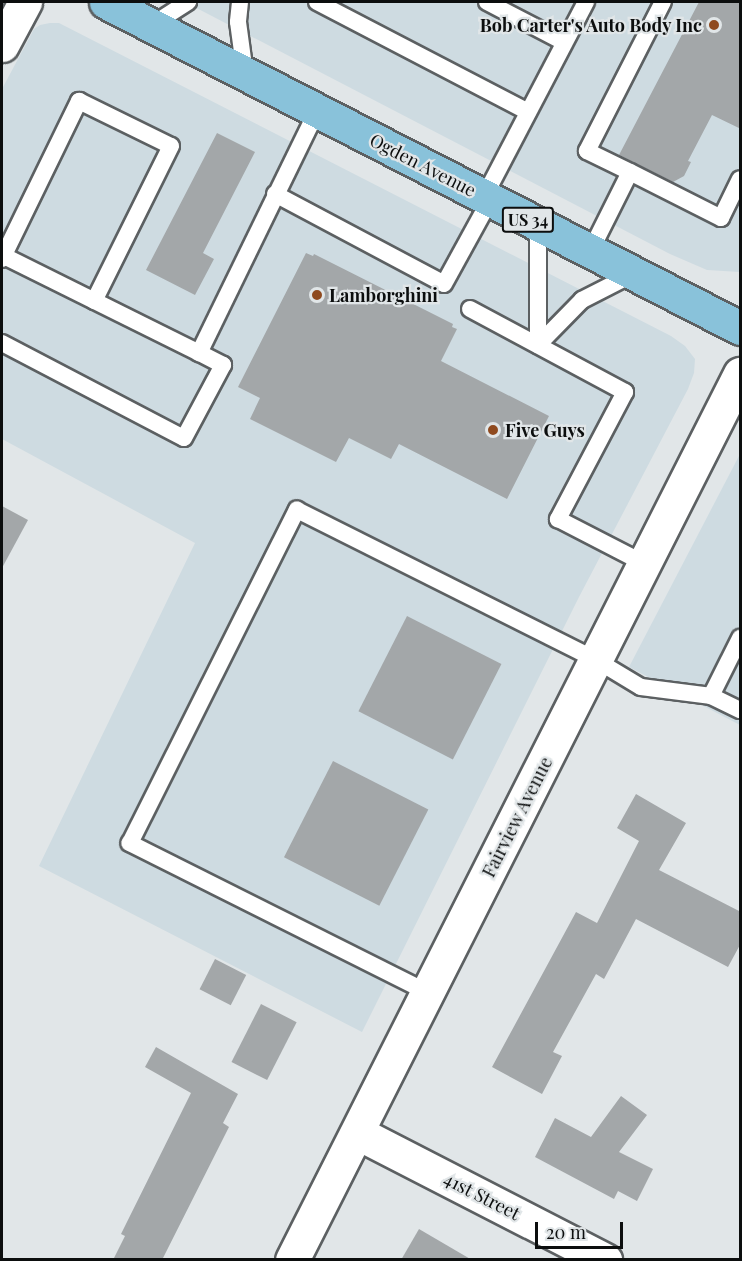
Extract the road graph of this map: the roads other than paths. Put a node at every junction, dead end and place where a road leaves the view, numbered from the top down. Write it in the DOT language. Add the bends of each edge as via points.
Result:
graph roads {
  1 [pos="25,2"];
  2 [pos="106,2"];
  3 [pos="188,2"];
  4 [pos="240,2"];
  5 [pos="317,2"];
  6 [pos="487,2"];
  7 [pos="586,2"];
  8 [pos="663,2"];
  9 [pos="152,25"];
  10 [pos="564,42"];
  11 [pos="2,45"];
  12 [pos="245,74"];
  13 [pos="317,111"];
  14 [pos="528,112"];
  15 [pos="630,172"];
  16 [pos="741,179"];
  17 [pos="275,194"];
  18 [pos="487,199"];
  19 [pos="538,225"];
  20 [pos="590,252"];
  21 [pos="2,257"];
  22 [pos="633,274"];
  23 [pos="94,301"];
  24 [pos="470,309"];
  25 [pos="741,328"];
  26 [pos="2,343"];
  27 [pos="538,345"];
  28 [pos="198,353"];
  29 [pos="741,374"];
  30 [pos="645,564"];
  31 [pos="741,638"];
  32 [pos="596,660"];
  33 [pos="711,696"];
  34 [pos="741,710"];
  35 [pos="429,993"];
  36 [pos="358,1133"];
  37 [pos="292,1260"];
  38 [pos="605,1260"];
  1 -- 11 [label="street"];
  2 -- 9 [label="main road, Ogden Avenue / US 34"];
  3 -- 9 [label="lane"];
  4 -- 12 [label="lane" via="238,22"];
  5 -- 14 [label="lane"];
  6 -- 10 [label="lane"];
  7 -- 10 [label="lane"];
  8 -- 15 [label="lane" via="587,151"];
  9 -- 12 [label="main road, Ogden Avenue / US 34"];
  10 -- 14 [label="lane"];
  12 -- 13 [label="main road, Ogden Avenue / US 34"];
  13 -- 17 [label="lane"];
  13 -- 18 [label="main road, Ogden Avenue / US 34"];
  14 -- 18 [label="lane"];
  15 -- 16 [label="lane" via="721,218"];
  15 -- 20 [label="lane"];
  17 -- 18 [label="lane" via="444,284"];
  17 -- 28 [label="lane"];
  18 -- 19 [label="main road, Ogden Avenue / US 34"];
  19 -- 20 [label="main road, Ogden Avenue / US 34"];
  19 -- 27 [label="lane"];
  20 -- 22 [label="main road, Ogden Avenue / US 34"];
  21 -- 23 [label="lane"];
  21 -- 23 [label="lane" via="80,101 171,146"];
  22 -- 25 [label="main road, Ogden Avenue / US 34"];
  22 -- 27 [label="lane" via="582,300"];
  23 -- 28 [label="lane"];
  24 -- 27 [label="lane"];
  26 -- 28 [label="lane" via="184,438 223,365"];
  27 -- 30 [label="lane" via="625,392 558,519"];
  29 -- 30 [label="street, Fairview Avenue"];
  30 -- 32 [label="street, Fairview Avenue"];
  31 -- 33 [label="lane"];
  32 -- 33 [label="lane" via="641,687"];
  32 -- 35 [label="street, Fairview Avenue"];
  32 -- 35 [label="lane" via="297,510 130,843"];
  33 -- 34 [label="lane"];
  35 -- 36 [label="street, Fairview Avenue"];
  36 -- 37 [label="street, Fairview Avenue"];
  36 -- 38 [label="street, 41st Street"];
}
